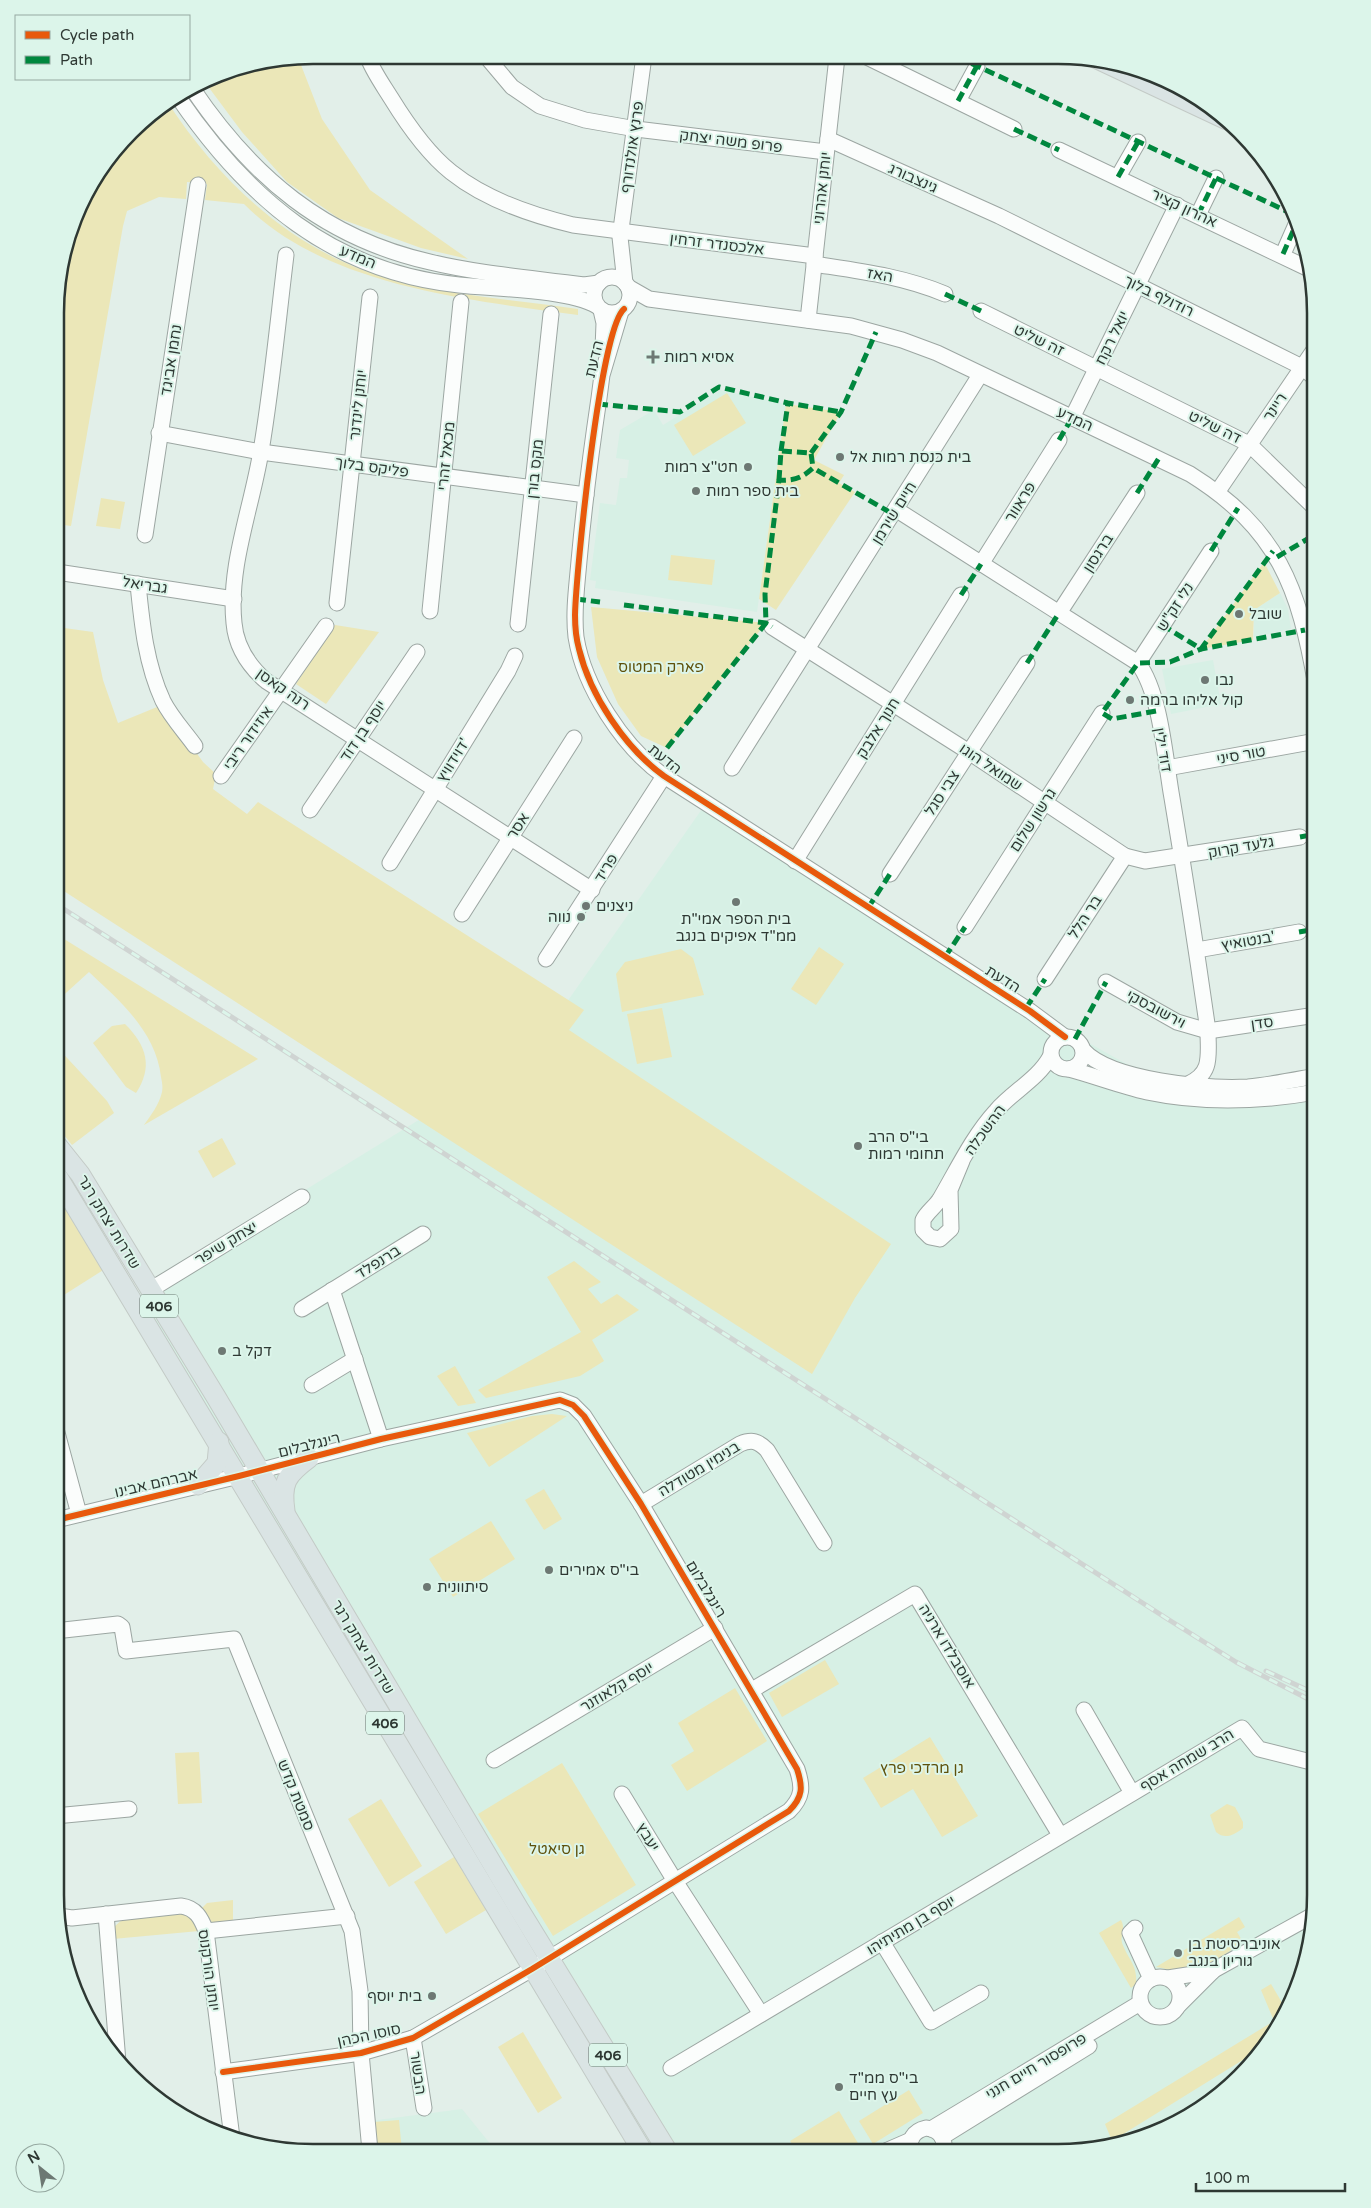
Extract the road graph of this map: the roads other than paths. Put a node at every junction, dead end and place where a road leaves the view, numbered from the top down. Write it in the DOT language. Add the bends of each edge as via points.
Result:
graph roads {
  1 [pos="371,64"];
  2 [pos="492,64"];
  3 [pos="643,64"];
  4 [pos="836,64"];
  5 [pos="884,64"];
  6 [pos="977,66"];
  7 [pos="1129,74"];
  8 [pos="195,93"];
  9 [pos="181,101"];
  10 [pos="958,101"];
  11 [pos="1196,106"];
  12 [pos="1014,128"];
  13 [pos="636,129"];
  14 [pos="1138,142"];
  15 [pos="827,146"];
  16 [pos="1059,150"];
  17 [pos="1118,177"];
  18 [pos="1216,178"];
  19 [pos="198,185"];
  20 [pos="1177,205"];
  21 [pos="1198,215"];
  22 [pos="999,216"];
  23 [pos="1293,231"];
  24 [pos="620,234"];
  25 [pos="1283,254"];
  26 [pos="286,255"];
  27 [pos="814,260"];
  28 [pos="1302,265"];
  29 [pos="601,281"];
  30 [pos="627,285"];
  31 [pos="1138,285"];
  32 [pos="945,294"];
  33 [pos="370,297"];
  34 [pos="461,302"];
  35 [pos="599,308"];
  36 [pos="710,308"];
  37 [pos="622,310"];
  38 [pos="981,311"];
  39 [pos="551,314"];
  40 [pos="808,320"];
  41 [pos="1307,360"];
  42 [pos="1302,367"];
  43 [pos="1097,369"];
  44 [pos="1307,371"];
  45 [pos="602,375"];
  46 [pos="980,375"];
  47 [pos="1072,418"];
  48 [pos="159,433"];
  49 [pos="1059,440"];
  50 [pos="1249,444"];
  51 [pos="261,452"];
  52 [pos="352,464"];
  53 [pos="444,476"];
  54 [pos="533,488"];
  55 [pos="1218,491"];
  56 [pos="1137,493"];
  57 [pos="586,495"];
  58 [pos="1307,500"];
  59 [pos="896,510"];
  60 [pos="145,535"];
  61 [pos="1211,551"];
  62 [pos="981,564"];
  63 [pos="64,573"];
  64 [pos="138,584"];
  65 [pos="962,595"];
  66 [pos="234,599"];
  67 [pos="337,603"];
  68 [pos="430,611"];
  69 [pos="1059,613"];
  70 [pos="518,624"];
  71 [pos="326,626"];
  72 [pos="772,627"];
  73 [pos="1307,633"];
  74 [pos="806,650"];
  75 [pos="416,652"];
  76 [pos="515,656"];
  77 [pos="1027,663"];
  78 [pos="1138,663"];
  79 [pos="281,691"];
  80 [pos="893,704"];
  81 [pos="1102,713"];
  82 [pos="574,738"];
  83 [pos="358,739"];
  84 [pos="1307,743"];
  85 [pos="195,746"];
  86 [pos="969,752"];
  87 [pos="732,768"];
  88 [pos="1167,768"];
  89 [pos="221,776"];
  90 [pos="664,776"];
  91 [pos="435,790"];
  92 [pos="1044,803"];
  93 [pos="310,810"];
  94 [pos="1300,837"];
  95 [pos="510,839"];
  96 [pos="1125,856"];
  97 [pos="1182,857"];
  98 [pos="795,861"];
  99 [pos="390,864"];
  100 [pos="890,874"];
  101 [pos="592,890"];
  102 [pos="462,914"];
  103 [pos="965,927"];
  104 [pos="1299,932"];
  105 [pos="1197,950"];
  106 [pos="546,959"];
  107 [pos="1045,979"];
  108 [pos="1106,982"];
  109 [pos="1030,1011"];
  110 [pos="1307,1016"];
  111 [pos="1208,1031"];
  112 [pos="1065,1037"];
  113 [pos="1083,1050"];
  114 [pos="1057,1061"];
  115 [pos="1207,1064"];
  116 [pos="1307,1077"];
  117 [pos="1188,1084"];
  118 [pos="1223,1087"];
  119 [pos="1307,1093"];
  120 [pos="64,1154"];
  121 [pos="962,1161"];
  122 [pos="64,1187"];
  123 [pos="302,1197"];
  124 [pos="423,1234"];
  125 [pos="150,1290"];
  126 [pos="332,1290"];
  127 [pos="302,1310"];
  128 [pos="355,1360"];
  129 [pos="312,1385"];
  130 [pos="381,1439"];
  131 [pos="218,1442"];
  132 [pos="309,1458"];
  133 [pos="64,1459"];
  134 [pos="259,1470"];
  135 [pos="239,1476"];
  136 [pos="198,1485"];
  137 [pos="641,1504"];
  138 [pos="79,1514"];
  139 [pos="285,1515"];
  140 [pos="64,1517"];
  141 [pos="824,1543"];
  142 [pos="715,1628"];
  143 [pos="64,1630"];
  144 [pos="752,1690"];
  145 [pos="1084,1710"];
  146 [pos="494,1760"];
  147 [pos="1307,1762"];
  148 [pos="1132,1793"];
  149 [pos="622,1794"];
  150 [pos="129,1809"];
  151 [pos="64,1815"];
  152 [pos="1060,1835"];
  153 [pos="675,1881"];
  154 [pos="106,1914"];
  155 [pos="346,1916"];
  156 [pos="65,1917"];
  157 [pos="1306,1919"];
  158 [pos="1135,1928"];
  159 [pos="206,1931"];
  160 [pos="882,1942"];
  161 [pos="549,1958"];
  162 [pos="532,1969"];
  163 [pos="1214,1970"];
  164 [pos="1168,1978"];
  165 [pos="1151,1979"];
  166 [pos="981,1993"];
  167 [pos="1179,2004"];
  168 [pos="1143,2007"];
  169 [pos="761,2014"];
  170 [pos="414,2038"];
  171 [pos="117,2050"];
  172 [pos="361,2053"];
  173 [pos="671,2068"];
  174 [pos="223,2072"];
  175 [pos="424,2108"];
  176 [pos="231,2130"];
  177 [pos="936,2133"];
  178 [pos="369,2144"];
  179 [pos="638,2144"];
  180 [pos="663,2144"];
  181 [pos="912,2144"];
  182 [pos="944,2144"];
  1 -- 24 [label="street, אלכסנדר זרחין" via="401,115 451,172 535,216"];
  2 -- 13 [label="street, פרופ משה יצחק" via="512,88 540,106 585,120"];
  3 -- 13 [label="street, פרנץ אולנדורף"];
  4 -- 15 [label="street, יוחנן אהרוני"];
  5 -- 10 [label="street"];
  6 -- 10 [label="street"];
  7 -- 11 [label="main road"];
  8 -- 29 [label="street, המדע" via="225,135 264,176 341,231 428,262 584,285"];
  9 -- 35 [label="street, המדע" via="215,149 251,187 298,226 328,244 366,262 406,275 455,285 572,296"];
  10 -- 12 [label="street"];
  13 -- 15 [label="street, פרופ משה יצחק"];
  13 -- 24 [label="street, פרנץ אולנדורף"];
  14 -- 17 [label="street"];
  15 -- 22 [label="street, גינצבורג"];
  15 -- 27 [label="street, יוחנן אהרוני"];
  16 -- 17 [label="street, אהרון קציר"];
  17 -- 20 [label="street, אהרון קציר"];
  18 -- 21 [label="street"];
  19 -- 48 [label="street, נחמן אביגד"];
  20 -- 21 [label="street, אהרון קציר"];
  20 -- 31 [label="street, יואל רקח"];
  21 -- 25 [label="street, אהרון קציר"];
  22 -- 31 [label="street, רודולף בלוך"];
  23 -- 25 [label="street"];
  24 -- 27 [label="street, אלכסנדר זרחין"];
  24 -- 29 [label="street, פרנץ אולנדורף"];
  24 -- 30 [label="street, פרנץ אולנדורף"];
  25 -- 28 [label="street, אהרון קציר"];
  26 -- 51 [label="street, רנה קאסן"];
  27 -- 32 [label="street, האז" via="919,283"];
  27 -- 40 [label="street, יוחנן אהרוני"];
  29 -- 30 [label="street" via="617,278"];
  29 -- 35 [label="street" via="594,292"];
  30 -- 36 [label="street, המדע" via="649,299"];
  30 -- 37 [label="street" via="630,297"];
  31 -- 42 [label="street, רודולף בלוך"];
  31 -- 43 [label="street, יואל רקח"];
  33 -- 52 [label="street, יוחנן לינדנר"];
  34 -- 53 [label="street, מכאל זהרי"];
  35 -- 37 [label="street" via="611,313"];
  35 -- 45 [label="street, הדעת" via="604,323"];
  36 -- 37 [label="street, המדע"];
  36 -- 40 [label="street, המדע"];
  37 -- 45 [label="street, הדעת"];
  38 -- 43 [label="street, זה שליט"];
  39 -- 54 [label="street, מקס בורן"];
  40 -- 46 [label="street, המדע" via="851,326 902,340"];
  41 -- 42 [label="street, ריינר"];
  42 -- 44 [label="street, רודולף בלוך"];
  42 -- 50 [label="street, ריינר"];
  43 -- 47 [label="street, יואל רקח"];
  43 -- 50 [label="street, דה שליט"];
  45 -- 57 [label="street, הדעת"];
  46 -- 47 [label="street, המדע"];
  46 -- 59 [label="street, חיים שירמן"];
  47 -- 55 [label="street, המדע" via="1167,462"];
  48 -- 51 [label="street, פליקס בלוך"];
  48 -- 60 [label="street, נחמן אביגד"];
  49 -- 62 [label="street, פראוור"];
  50 -- 55 [label="street, ריינר"];
  50 -- 58 [label="street, דה שליט"];
  51 -- 52 [label="street, פליקס בלוך"];
  51 -- 66 [label="street, רנה קאסן"];
  52 -- 53 [label="street, פליקס בלוך"];
  52 -- 67 [label="street, יוחנן לינדנר"];
  53 -- 54 [label="street, פליקס בלוך"];
  53 -- 68 [label="street, מכאל זהרי"];
  54 -- 57 [label="street, פליקס בלוך"];
  54 -- 70 [label="street, מקס בורן"];
  55 -- 73 [label="street, המדע" via="1252,521 1273,551"];
  56 -- 69 [label="street, ברגסון"];
  57 -- 90 [label="street, הדעת" via="575,616 579,650 616,726 640,757"];
  59 -- 62 [label="street, דוד ילין"];
  59 -- 74 [label="street, חיים שירמן"];
  61 -- 78 [label="street, נלי זק\"ש"];
  62 -- 69 [label="street, דוד ילין"];
  63 -- 64 [label="street, גבריאל"];
  64 -- 66 [label="street, גבריאל"];
  64 -- 85 [label="street" via="142,635 149,665 164,703"];
  65 -- 80 [label="street, חנוך אלבק"];
  66 -- 79 [label="street, רנה קאסן" via="236,636 244,655 253,670"];
  69 -- 78 [label="street, דוד ילין"];
  71 -- 79 [label="street, איזידור ריבי"];
  72 -- 74 [label="street, שמואל הוגו"];
  74 -- 80 [label="street, שמואל הוגו"];
  74 -- 87 [label="street, חיים שירמן"];
  75 -- 83 [label="street, יוסף בן דוד"];
  76 -- 91 [label="street, דוידוויץ'"];
  77 -- 86 [label="street, צבי סגל"];
  78 -- 88 [label="street, דוד ילין" via="1152,687"];
  79 -- 83 [label="street, רנה קאסן"];
  79 -- 89 [label="street, איזידור ריבי"];
  80 -- 86 [label="street, שמואל הוגו"];
  80 -- 98 [label="street, חנוך אלבק"];
  81 -- 92 [label="street, גרשון שלום"];
  82 -- 95 [label="street, אסר"];
  83 -- 91 [label="street, רנה קאסן"];
  83 -- 93 [label="street, יוסף בן דוד"];
  84 -- 88 [label="street, טור סיני"];
  86 -- 92 [label="street, שמואל הוגו"];
  86 -- 100 [label="street, צבי סגל"];
  88 -- 97 [label="street, דוד ילין"];
  90 -- 98 [label="street, הדעת"];
  90 -- 101 [label="street, פריד"];
  91 -- 95 [label="street, רנה קאסן"];
  91 -- 99 [label="street, דוידוויץ'"];
  92 -- 96 [label="street, שמואל הוגו"];
  92 -- 103 [label="street, גרשון שלום"];
  94 -- 97 [label="street, גלעד קרוק"];
  95 -- 101 [label="street, רנה קאסן"];
  95 -- 102 [label="street, אסר"];
  96 -- 97 [label="street, שמואל הוגו" via="1145,861"];
  96 -- 107 [label="street, בר הלל"];
  97 -- 105 [label="street, דוד ילין"];
  98 -- 109 [label="street, הדעת"];
  101 -- 106 [label="street, פריד"];
  104 -- 105 [label="street, בנטואיץ'"];
  105 -- 111 [label="street, דוד ילין"];
  108 -- 111 [label="street, וירשובסקי" via="1178,1022"];
  109 -- 112 [label="street, הדעת"];
  109 -- 114 [label="street, הדעת"];
  110 -- 111 [label="street, סדן"];
  111 -- 115 [label="street, דוד ילין"];
  112 -- 113 [label="street" via="1079,1042"];
  112 -- 114 [label="street" via="1056,1040"];
  113 -- 114 [label="street" via="1078,1065"];
  113 -- 117 [label="street" via="1096,1061 1117,1070"];
  114 -- 119 [label="street" via="1148,1092 1208,1100 1250,1101"];
  114 -- 121 [label="street, ההשכלה" via="995,1112"];
  115 -- 117 [label="street" via="1201,1077"];
  115 -- 118 [label="street" via="1213,1078"];
  116 -- 118 [label="street" via="1249,1087"];
  117 -- 118 [label="street"];
  120 -- 125 [label="main road, שדרות יצחק רגר / 406" via="80,1174"];
  122 -- 131 [label="main road, שדרות יצחק רגר / 406"];
  123 -- 125 [label="street, יצחק שיפר"];
  124 -- 126 [label="street, ברנפלד"];
  125 -- 134 [label="main road, שדרות יצחק רגר / 406"];
  126 -- 127 [label="street, ברנפלד"];
  126 -- 128 [label="street"];
  128 -- 129 [label="street"];
  128 -- 130 [label="street"];
  130 -- 132 [label="street, רינגלבלום"];
  130 -- 137 [label="street, רינגלבלום" via="560,1400 584,1416"];
  131 -- 135 [label="main road, שדרות יצחק רגר / 406"];
  131 -- 136 [label="main road" via="217,1463"];
  132 -- 134 [label="street, רינגלבלום"];
  132 -- 139 [label="main road" via="297,1467 284,1485"];
  133 -- 138 [label="street"];
  134 -- 135 [label="street, אברהם אבינו"];
  134 -- 139 [label="main road, שדרות יצחק רגר / 406"];
  135 -- 136 [label="street, אברהם אבינו"];
  135 -- 162 [label="main road, שדרות יצחק רגר / 406"];
  136 -- 138 [label="street, אברהם אבינו"];
  137 -- 141 [label="street, בנימין מטודלה" via="740,1444 754,1441 767,1450"];
  137 -- 142 [label="street, רינגלבלום"];
  138 -- 140 [label="street, אברהם אבינו"];
  139 -- 161 [label="main road, שדרות יצחק רגר / 406"];
  142 -- 144 [label="street, רינגלבלום"];
  142 -- 146 [label="street, יוסף קלאוזנר"];
  143 -- 155 [label="street, סמטת קדש" via="118,1624 122,1627 126,1651 234,1639"];
  144 -- 152 [label="street, אוסבלדו ארניה" via="916,1594"];
  144 -- 153 [label="street, רינגלבלום" via="798,1769 802,1794 789,1811"];
  145 -- 148 [label="street, הרב שמחה אסף"];
  147 -- 148 [label="street, הרב שמחה אסף" via="1259,1749 1242,1728"];
  148 -- 152 [label="street, הרב שמחה אסף"];
  149 -- 153 [label="street, יעבץ"];
  150 -- 151 [label="street"];
  152 -- 160 [label="street, יוסף בן מתיתיהו"];
  153 -- 161 [label="street, רינגלבלום"];
  153 -- 169 [label="street"];
  154 -- 156 [label="street, יוחנן הורקנוס"];
  154 -- 159 [label="street, יוחנן הורקנוס" via="186,1907 197,1914"];
  154 -- 171 [label="street"];
  155 -- 159 [label="street"];
  155 -- 172 [label="street, סמטת קדש" via="357,1956"];
  157 -- 163 [label="street"];
  158 -- 165 [label="street" via="1130,1933"];
  159 -- 174 [label="street, יוחנן הורקנוס"];
  160 -- 166 [label="street" via="931,2022"];
  160 -- 169 [label="street, יוסף בן מתיתיהו"];
  161 -- 162 [label="street, רינגלבלום"];
  161 -- 180 [label="main road, שדרות יצחק רגר / 406"];
  162 -- 170 [label="street, סוסו הכהן"];
  162 -- 179 [label="main road, שדרות יצחק רגר / 406"];
  163 -- 164 [label="street"];
  163 -- 167 [label="street"];
  164 -- 165 [label="street"];
  164 -- 167 [label="street" via="1178,1988"];
  165 -- 168 [label="street" via="1141,1989"];
  167 -- 168 [label="street" via="1176,2011 1164,2017 1150,2016"];
  168 -- 177 [label="street, פרופסור חיים חנני"];
  169 -- 173 [label="street, יוסף בן מתיתיהו"];
  170 -- 172 [label="street, סוסו הכהן"];
  170 -- 175 [label="street, הבשור"];
  172 -- 174 [label="street, סוסו הכהן"];
  172 -- 178 [label="street, סמטת קדש"];
  174 -- 176 [label="street, יוחנן הורקנוס"];
  177 -- 181 [label="street, פרופסור חיים חנני" via="921,2130"];
  177 -- 182 [label="street"];
}
